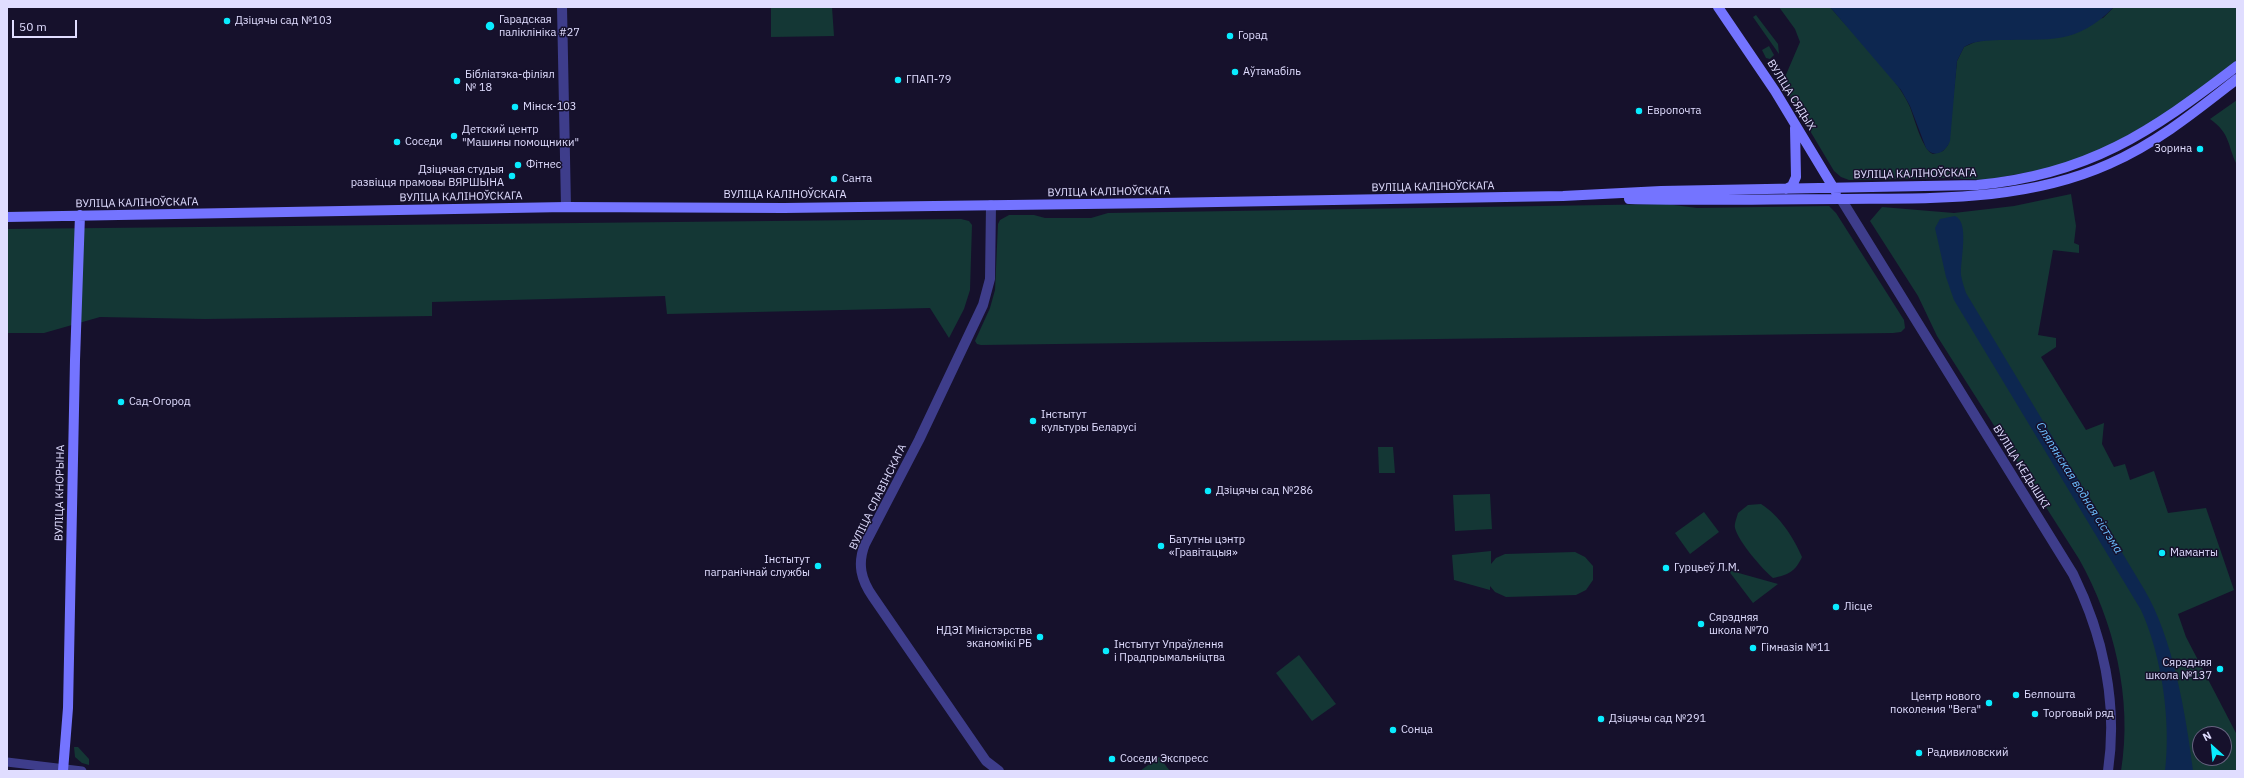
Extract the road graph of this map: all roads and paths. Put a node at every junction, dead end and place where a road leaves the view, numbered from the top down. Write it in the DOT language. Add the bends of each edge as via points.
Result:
graph roads {
  1 [pos="562,7"];
  2 [pos="1718,7"];
  3 [pos="2237,66"];
  4 [pos="2237,79"];
  5 [pos="1795,124"];
  6 [pos="1833,188"];
  7 [pos="1786,189"];
  8 [pos="1563,196"];
  9 [pos="1841,199"];
  10 [pos="991,206"];
  11 [pos="566,207"];
  12 [pos="80,215"];
  13 [pos="7,216"];
  14 [pos="986,761"];
  15 [pos="7,762"];
  16 [pos="63,770"];
  17 [pos="82,771"];
  18 [pos="994,771"];
  19 [pos="999,771"];
  20 [pos="2108,771"];
  1 -- 11 [label="street"];
  2 -- 5 [label="main road, ВУЛІЦА СЯДЫХ" via="1748,48"];
  3 -- 6 [label="main road, ВУЛІЦА КАЛІНОЎСКАГА" via="2141,135 2073,167 1984,185"];
  4 -- 9 [label="main road, ВУЛІЦА КАЛІНОЎСКАГА" via="2171,130 2148,144 2108,165 2076,176 2022,190 1976,197"];
  5 -- 6 [label="main road, ВУЛІЦА СЯДЫХ"];
  5 -- 7 [label="main road" via="1796,177 1792,186"];
  6 -- 7 [label="main road, ВУЛІЦА КАЛІНОЎСКАГА"];
  6 -- 9 [label="main road, ВУЛІЦА СЯДЫХ"];
  7 -- 8 [label="main road, ВУЛІЦА КАЛІНОЎСКАГА"];
  8 -- 9 [label="main road, ВУЛІЦА КАЛІНОЎСКАГА" via="1715,201"];
  8 -- 10 [label="main road, ВУЛІЦА КАЛІНОЎСКАГА"];
  9 -- 20 [label="street, ВУЛІЦА КЕДЫШКІ" via="2069,567 2084,598 2099,638 2109,689 2112,728"];
  10 -- 11 [label="main road, ВУЛІЦА КАЛІНОЎСКАГА"];
  10 -- 14 [label="street, ВУЛІЦА СЛАВІНСКАГА" via="990,279 983,305 860,561 863,578 870,593"];
  11 -- 12 [label="main road, ВУЛІЦА КАЛІНОЎСКАГА"];
  12 -- 13 [label="main road, ВУЛІЦА КАЛІНОЎСКАГА"];
  12 -- 16 [label="main road, ВУЛІЦА КНОРЫНА" via="68,708"];
  14 -- 18 [label="street"];
  14 -- 19 [label="street, ВУЛІЦА СЛАВІНСКАГА"];
  15 -- 16 [label="street"];
  16 -- 17 [label="street"];
}
